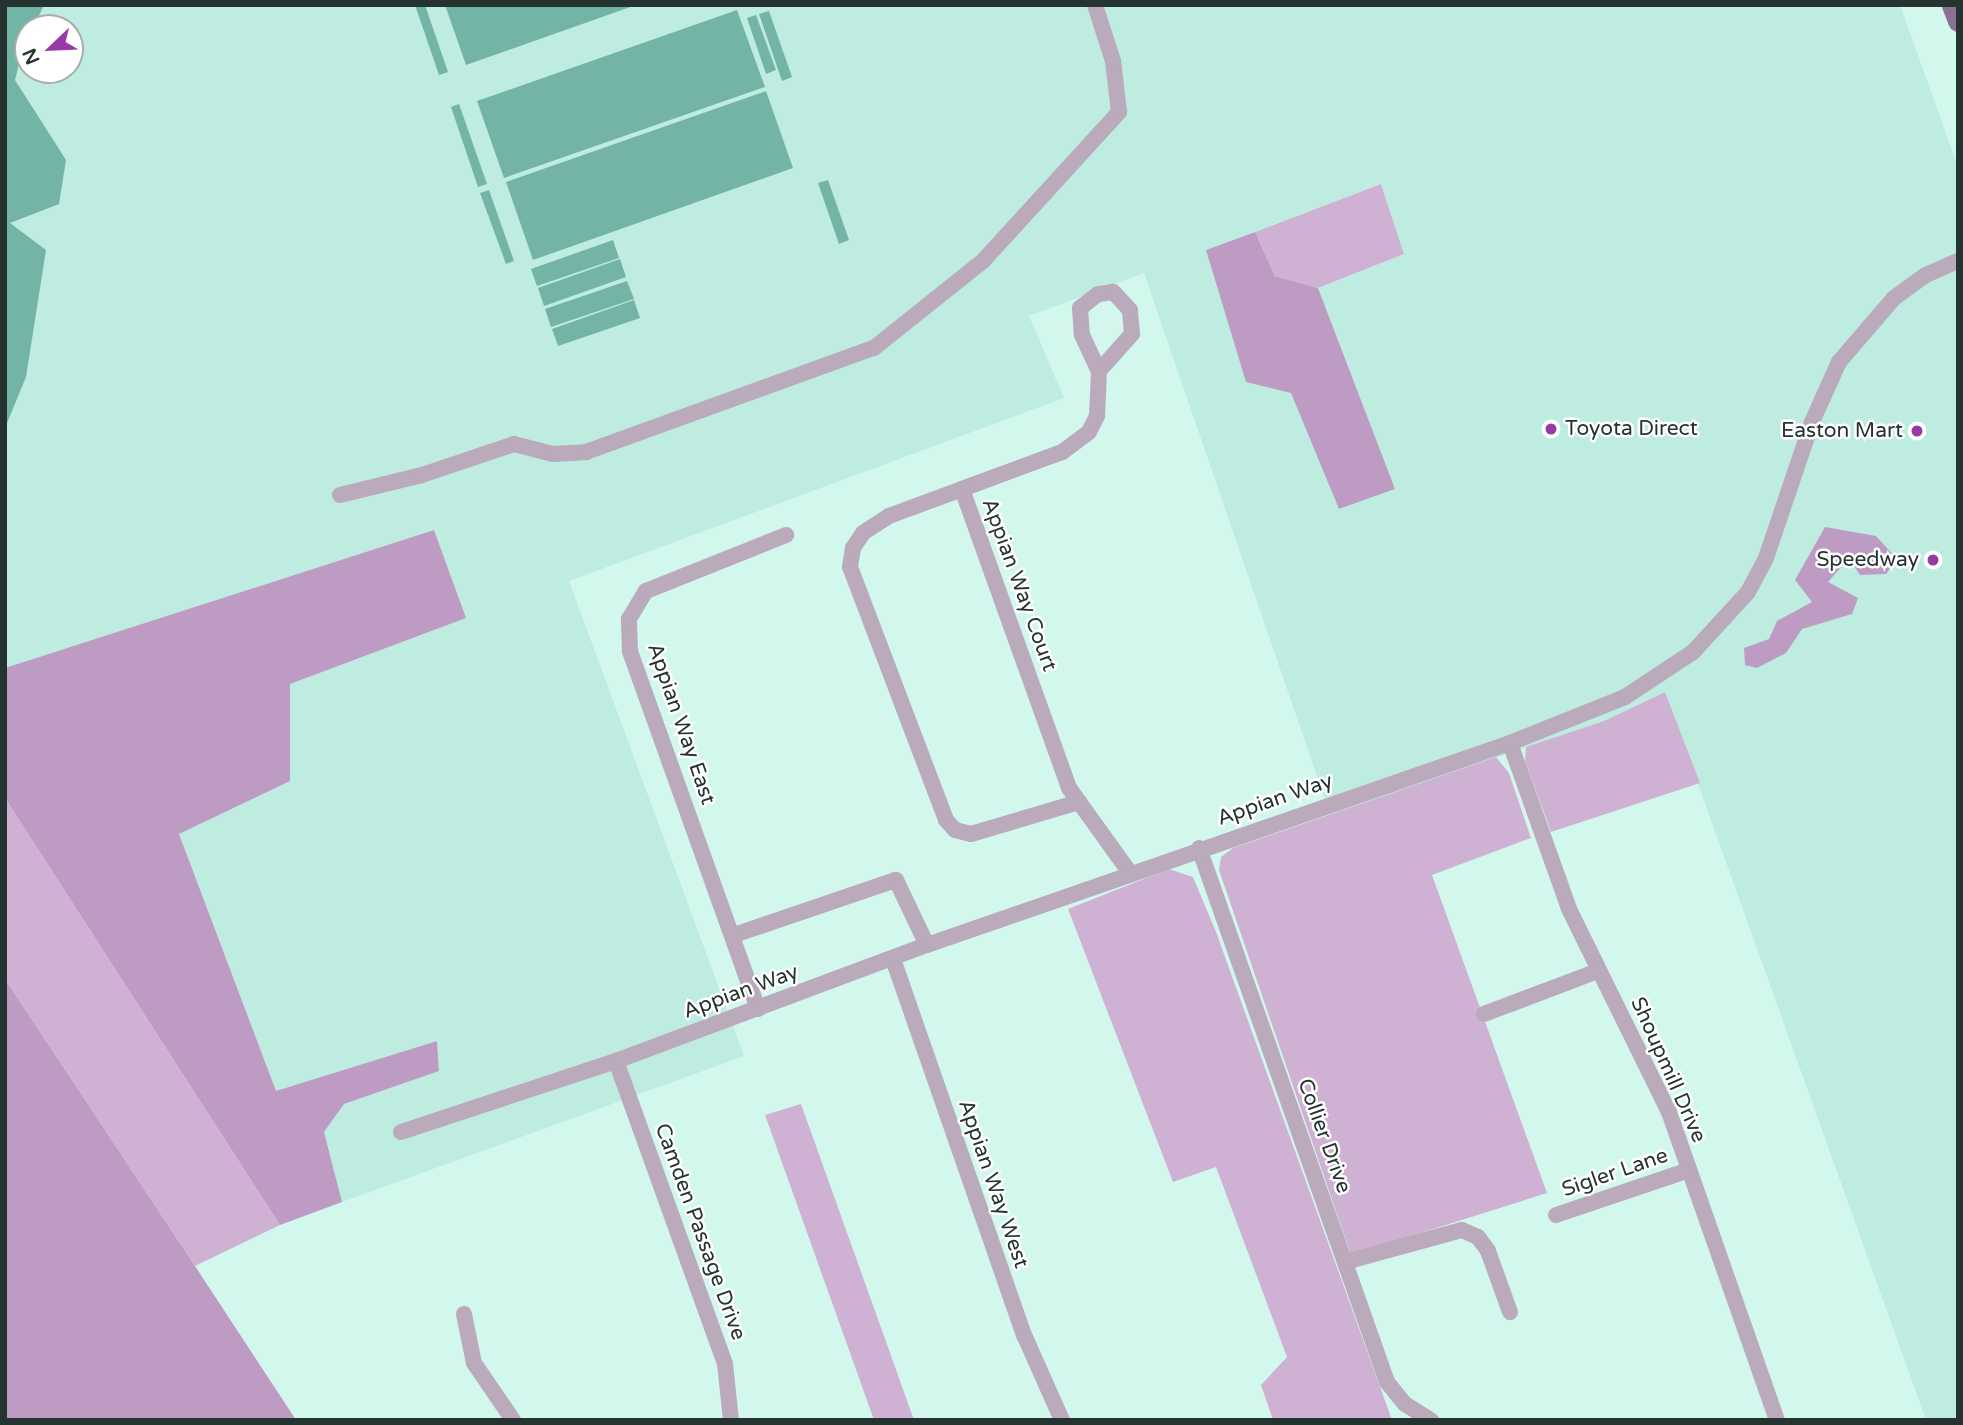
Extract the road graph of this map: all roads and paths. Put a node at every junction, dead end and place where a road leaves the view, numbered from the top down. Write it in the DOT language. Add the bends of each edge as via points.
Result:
graph roads {
  1 [pos="1095,5"];
  2 [pos="1952,5"];
  3 [pos="1958,21"];
  4 [pos="1958,261"];
  5 [pos="1099,371"];
  6 [pos="962,489"];
  7 [pos="340,495"];
  8 [pos="786,535"];
  9 [pos="1510,743"];
  10 [pos="1079,802"];
  11 [pos="1199,848"];
  12 [pos="1130,873"];
  13 [pos="734,935"];
  14 [pos="927,945"];
  15 [pos="892,959"];
  16 [pos="1598,971"];
  17 [pos="758,1009"];
  18 [pos="1484,1013"];
  19 [pos="616,1061"];
  20 [pos="401,1132"];
  21 [pos="1689,1170"];
  22 [pos="1556,1215"];
  23 [pos="1345,1262"];
  24 [pos="1510,1311"];
  25 [pos="464,1314"];
  26 [pos="513,1420"];
  27 [pos="731,1420"];
  28 [pos="1062,1420"];
  29 [pos="1431,1420"];
  30 [pos="1777,1420"];
  1 -- 7 [label="street" via="1113,61 1119,112 983,261 874,348 586,452 553,454 514,443 422,475"];
  2 -- 3 [label="main road"];
  4 -- 9 [label="street, Appian Way" via="1926,275 1894,298 1839,362 1812,422 1766,558 1748,592 1721,624 1660,678 1625,698"];
  5 -- 5 [label="street, Appian Way Court" via="1082,335 1080,308 1098,294 1113,292 1130,310 1132,334"];
  5 -- 6 [label="street, Appian Way Court" via="1097,416 1083,438 1062,452"];
  6 -- 10 [label="street, Appian Way Court" via="1069,788"];
  6 -- 10 [label="street" via="889,516 863,533 853,548 850,567 946,820 955,830 971,834 991,831"];
  8 -- 13 [label="street, Appian Way East" via="646,591 629,619 630,651"];
  9 -- 11 [label="street, Appian Way"];
  9 -- 16 [label="street, Shoupmill Drive" via="1569,909"];
  10 -- 12 [label="street, Appian Way Court"];
  11 -- 12 [label="street, Appian Way"];
  11 -- 23 [label="street, Collier Drive"];
  12 -- 14 [label="street, Appian Way"];
  13 -- 14 [label="street" via="896,880"];
  13 -- 17 [label="street, Appian Way East"];
  14 -- 15 [label="street, Appian Way"];
  15 -- 17 [label="street, Appian Way"];
  15 -- 28 [label="street, Appian Way West" via="1025,1336"];
  16 -- 18 [label="street"];
  16 -- 21 [label="street, Shoupmill Drive" via="1636,1039"];
  17 -- 19 [label="street, Appian Way"];
  19 -- 20 [label="street, Appian Way"];
  19 -- 27 [label="street, Camden Passage Drive" via="725,1364"];
  21 -- 22 [label="street, Sigler Lane"];
  21 -- 30 [label="street, Shoupmill Drive"];
  23 -- 24 [label="street" via="1462,1230 1478,1237 1488,1251"];
  23 -- 29 [label="street, Collier Drive" via="1387,1382 1405,1404"];
  25 -- 26 [label="street" via="474,1363"];
}
